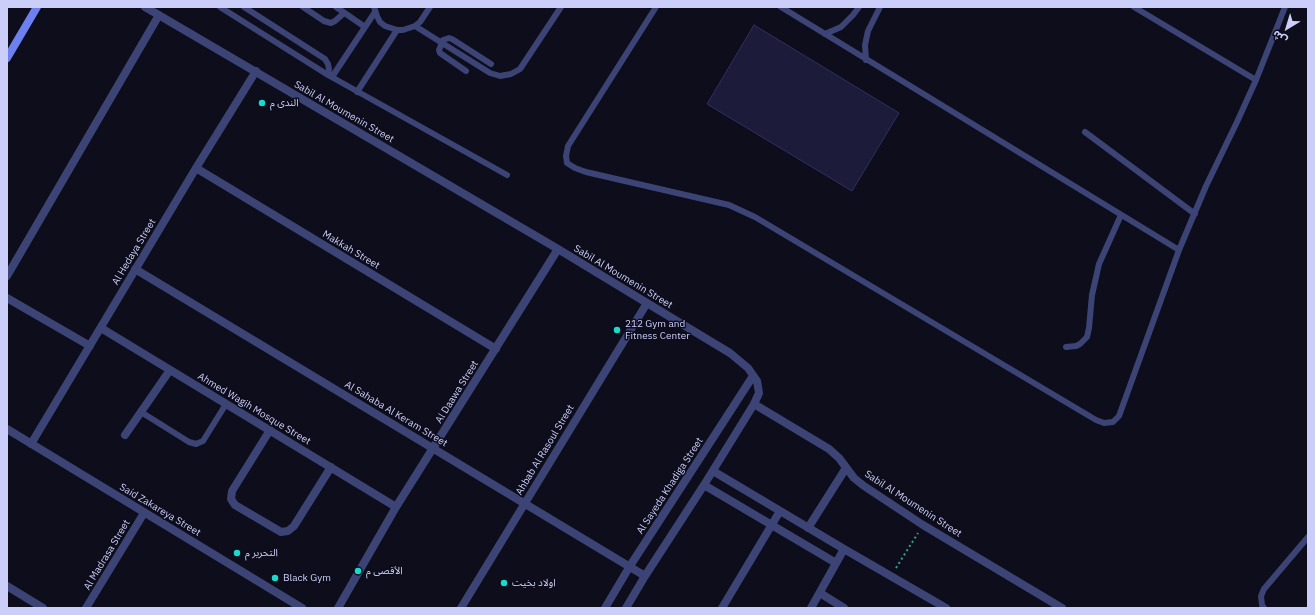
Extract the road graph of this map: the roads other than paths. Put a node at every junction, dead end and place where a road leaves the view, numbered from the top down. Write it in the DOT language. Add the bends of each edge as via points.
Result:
graph roads {
  1 [pos="37,7"];
  2 [pos="145,7"];
  3 [pos="220,7"];
  4 [pos="244,7"];
  5 [pos="303,7"];
  6 [pos="336,7"];
  7 [pos="430,7"];
  8 [pos="561,7"];
  9 [pos="656,7"];
  10 [pos="781,7"];
  11 [pos="859,7"];
  12 [pos="880,7"];
  13 [pos="1134,7"];
  14 [pos="1285,7"];
  15 [pos="373,9"];
  16 [pos="344,12"];
  17 [pos="159,15"];
  18 [pos="415,26"];
  19 [pos="365,27"];
  20 [pos="397,30"];
  21 [pos="825,34"];
  22 [pos="442,42"];
  23 [pos="7,58"];
  24 [pos="866,60"];
  25 [pos="491,64"];
  26 [pos="256,71"];
  27 [pos="466,71"];
  28 [pos="330,76"];
  29 [pos="1256,80"];
  30 [pos="357,92"];
  31 [pos="1085,132"];
  32 [pos="196,168"];
  33 [pos="507,175"];
  34 [pos="1195,214"];
  35 [pos="1121,215"];
  36 [pos="558,249"];
  37 [pos="1179,250"];
  38 [pos="135,269"];
  39 [pos="7,276"];
  40 [pos="7,298"];
  41 [pos="647,303"];
  42 [pos="101,328"];
  43 [pos="90,346"];
  44 [pos="1066,347"];
  45 [pos="496,349"];
  46 [pos="170,370"];
  47 [pos="753,376"];
  48 [pos="226,404"];
  49 [pos="754,404"];
  50 [pos="141,412"];
  51 [pos="7,429"];
  52 [pos="270,430"];
  53 [pos="126,435"];
  54 [pos="31,444"];
  55 [pos="434,448"];
  56 [pos="331,467"];
  57 [pos="846,468"];
  58 [pos="713,471"];
  59 [pos="704,485"];
  60 [pos="524,503"];
  61 [pos="396,507"];
  62 [pos="780,511"];
  63 [pos="144,513"];
  64 [pos="772,524"];
  65 [pos="808,528"];
  66 [pos="1308,537"];
  67 [pos="844,549"];
  68 [pos="836,563"];
  69 [pos="630,566"];
  70 [pos="645,576"];
  71 [pos="7,586"];
  72 [pos="820,593"];
  73 [pos="43,608"];
  74 [pos="86,608"];
  75 [pos="302,608"];
  76 [pos="338,608"];
  77 [pos="461,608"];
  78 [pos="604,608"];
  79 [pos="626,608"];
  80 [pos="722,608"];
  81 [pos="811,608"];
  82 [pos="844,608"];
  83 [pos="946,608"];
  84 [pos="1062,608"];
  85 [pos="1264,608"];
  1 -- 23 [label="main road"];
  2 -- 17 [label="street, Sabil Al Moumenin Street"];
  3 -- 28 [label="lane"];
  4 -- 28 [label="lane" via="325,59"];
  5 -- 16 [label="lane" via="331,23"];
  6 -- 16 [label="lane"];
  7 -- 18 [label="lane"];
  8 -- 22 [label="lane" via="520,68 511,74 500,76 490,73"];
  9 -- 37 [label="lane" via="570,143 566,156 567,163 586,172 728,205 755,217 1096,420 1104,423 1113,422 1119,416"];
  10 -- 21 [label="lane"];
  11 -- 21 [label="lane" via="841,27"];
  12 -- 24 [label="lane" via="868,31 865,45"];
  13 -- 29 [label="lane"];
  14 -- 29 [label="lane"];
  15 -- 19 [label="lane"];
  15 -- 20 [label="lane" via="380,22"];
  16 -- 19 [label="lane"];
  17 -- 26 [label="street, Sabil Al Moumenin Street"];
  17 -- 39 [label="street"];
  18 -- 20 [label="lane"];
  18 -- 22 [label="lane"];
  19 -- 28 [label="lane"];
  20 -- 30 [label="lane"];
  21 -- 24 [label="lane"];
  22 -- 25 [label="lane" via="452,39"];
  22 -- 27 [label="lane" via="438,50 440,53"];
  24 -- 35 [label="lane"];
  26 -- 32 [label="street, Al Hedaya Street"];
  26 -- 36 [label="street, Sabil Al Moumenin Street"];
  28 -- 30 [label="lane"];
  29 -- 34 [label="lane"];
  30 -- 33 [label="lane"];
  31 -- 34 [label="lane"];
  32 -- 38 [label="street, Al Hedaya Street"];
  32 -- 45 [label="street, Makkah Street"];
  34 -- 37 [label="lane"];
  35 -- 37 [label="lane"];
  35 -- 44 [label="lane" via="1096,272 1087,337 1080,344"];
  36 -- 41 [label="street, Sabil Al Moumenin Street"];
  36 -- 45 [label="street, Al Daawa Street"];
  38 -- 42 [label="street, Al Hedaya Street"];
  38 -- 55 [label="street, Al Sahaba Al Keram Street"];
  40 -- 43 [label="street"];
  41 -- 47 [label="street, Sabil Al Moumenin Street" via="730,353 748,368"];
  41 -- 60 [label="street, Ahbab Al Rasoul Street"];
  42 -- 43 [label="street, Al Hedaya Street"];
  42 -- 46 [label="street, Ahmed Wagih Mosque Street"];
  43 -- 54 [label="street, Al Hedaya Street"];
  45 -- 55 [label="street, Al Daawa Street"];
  46 -- 48 [label="street, Ahmed Wagih Mosque Street"];
  46 -- 50 [label="street"];
  47 -- 49 [label="street, Sabil Al Moumenin Street" via="757,381 759,393"];
  47 -- 69 [label="street, Al Sayeda Khadiga Street"];
  48 -- 50 [label="lane" via="203,441 196,444"];
  48 -- 52 [label="street, Ahmed Wagih Mosque Street"];
  49 -- 57 [label="street, Sabil Al Moumenin Street" via="829,449"];
  49 -- 58 [label="street"];
  50 -- 53 [label="street"];
  51 -- 54 [label="street, Said Zakareya Street"];
  52 -- 56 [label="street, Ahmed Wagih Mosque Street"];
  52 -- 56 [label="street" via="232,491 231,499 235,505 281,532 288,531 294,526"];
  54 -- 63 [label="street, Said Zakareya Street"];
  55 -- 60 [label="street, Al Sahaba Al Keram Street"];
  55 -- 61 [label="street, Al Daawa Street"];
  56 -- 61 [label="street, Ahmed Wagih Mosque Street"];
  57 -- 65 [label="street"];
  57 -- 84 [label="street, Sabil Al Moumenin Street" via="864,486 923,525"];
  58 -- 59 [label="street"];
  58 -- 62 [label="street"];
  59 -- 64 [label="street"];
  59 -- 70 [label="street"];
  60 -- 69 [label="street, Al Sahaba Al Keram Street"];
  60 -- 77 [label="street, Ahbab Al Rasoul Street"];
  61 -- 76 [label="street, Al Daawa Street"];
  62 -- 64 [label="street"];
  62 -- 65 [label="street"];
  63 -- 74 [label="street, Al Madrasa Street"];
  63 -- 75 [label="street, Said Zakareya Street"];
  64 -- 68 [label="street"];
  64 -- 80 [label="street"];
  65 -- 67 [label="street"];
  66 -- 85 [label="lane" via="1264,589 1261,596"];
  67 -- 68 [label="street"];
  67 -- 83 [label="street"];
  68 -- 72 [label="street"];
  69 -- 70 [label="street, Al Sahaba Al Keram Street"];
  69 -- 78 [label="street, Al Sayeda Khadiga Street"];
  70 -- 79 [label="street"];
  71 -- 73 [label="street"];
  72 -- 81 [label="street"];
  72 -- 82 [label="street"];
}
